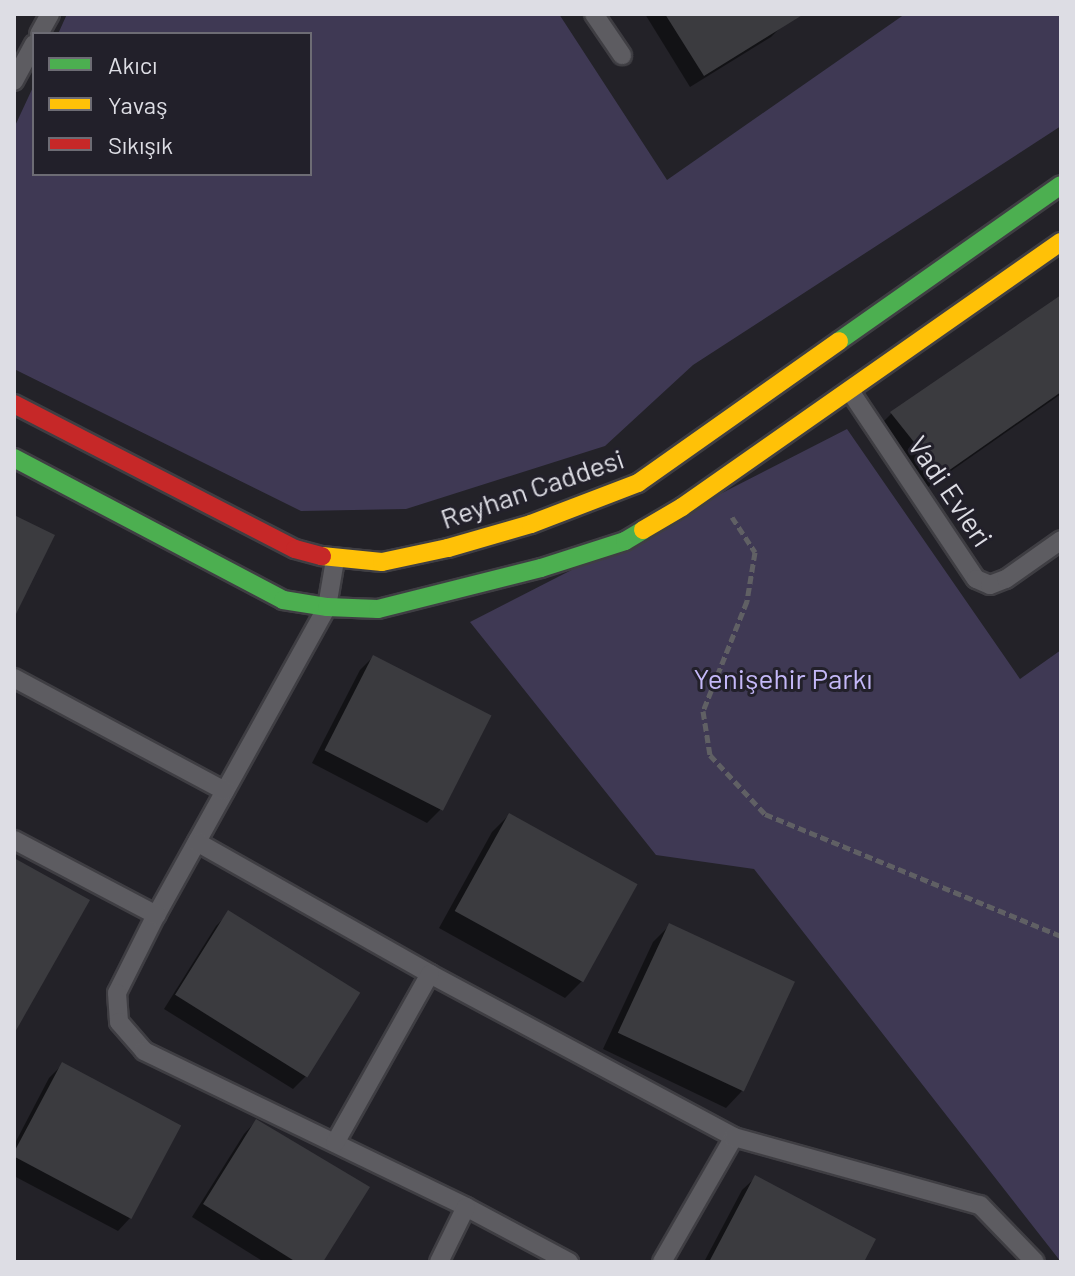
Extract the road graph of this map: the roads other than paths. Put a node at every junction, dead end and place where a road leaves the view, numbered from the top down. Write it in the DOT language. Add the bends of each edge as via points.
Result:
graph roads {
  1 [pos="50,14"];
  2 [pos="594,14"];
  3 [pos="40,32"];
  4 [pos="32,48"];
  5 [pos="622,55"];
  6 [pos="14,81"];
  7 [pos="1061,185"];
  8 [pos="1061,242"];
  9 [pos="850,391"];
  10 [pos="14,404"];
  11 [pos="14,458"];
  12 [pos="1061,540"];
  13 [pos="335,560"];
  14 [pos="327,607"];
  15 [pos="14,678"];
  16 [pos="225,791"];
  17 [pos="14,840"];
  18 [pos="197,842"];
  19 [pos="156,915"];
  20 [pos="430,974"];
  21 [pos="734,1137"];
  22 [pos="335,1143"];
  23 [pos="466,1207"];
  24 [pos="439,1262"];
  25 [pos="569,1262"];
  26 [pos="662,1262"];
  27 [pos="1035,1262"];
  1 -- 3 [label="lane"];
  2 -- 5 [label="lane"];
  4 -- 6 [label="lane"];
  7 -- 13 [label="main road, Reyhan Caddesi" via="638,483 448,548 382,562"];
  8 -- 9 [label="main road"];
  9 -- 12 [label="lane, Vadi Evleri" via="976,579 990,585 1006,579"];
  9 -- 14 [label="main road" via="625,541 378,609"];
  10 -- 13 [label="main road, Reyhan Caddesi" via="295,549"];
  11 -- 14 [label="main road" via="241,581 283,600"];
  13 -- 14 [label="lane"];
  14 -- 16 [label="lane"];
  15 -- 16 [label="lane"];
  16 -- 18 [label="lane"];
  17 -- 19 [label="lane"];
  18 -- 19 [label="lane"];
  18 -- 20 [label="lane"];
  19 -- 22 [label="lane" via="117,993 119,1022 132,1040 144,1051"];
  20 -- 21 [label="lane"];
  20 -- 22 [label="lane"];
  21 -- 26 [label="lane"];
  21 -- 27 [label="lane" via="980,1205"];
  22 -- 23 [label="lane"];
  23 -- 24 [label="lane"];
  23 -- 25 [label="lane"];
}
